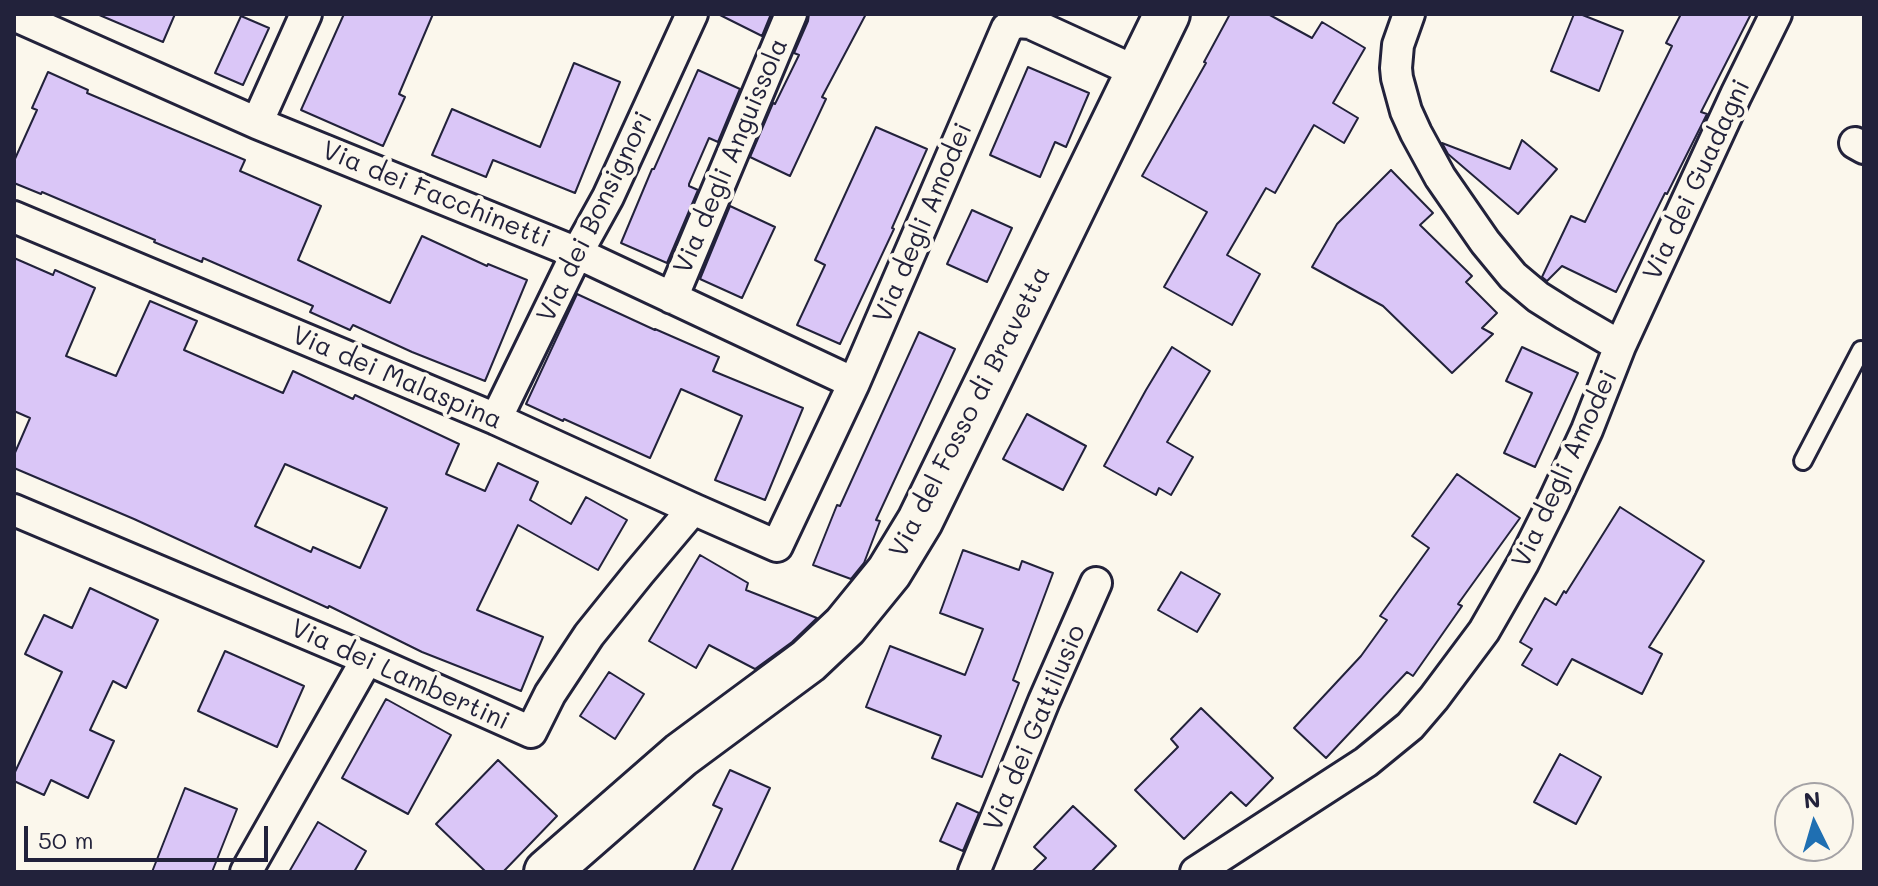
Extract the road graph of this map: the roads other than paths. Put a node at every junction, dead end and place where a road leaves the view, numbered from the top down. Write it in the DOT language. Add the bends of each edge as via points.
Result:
graph roads {
  1 [pos="306,14"];
  2 [pos="692,14"];
  3 [pos="791,14"];
  4 [pos="1167,14"];
  5 [pos="1409,14"];
  6 [pos="1776,14"];
  7 [pos="14,15"];
  8 [pos="1137,72"];
  9 [pos="257,123"];
  10 [pos="14,217"];
  11 [pos="577,253"];
  12 [pos="672,298"];
  13 [pos="1620,346"];
  14 [pos="1864,351"];
  15 [pos="854,383"];
  16 [pos="496,419"];
  17 [pos="1803,461"];
  18 [pos="693,509"];
  19 [pos="14,510"];
  20 [pos="777,546"];
  21 [pos="1096,583"];
  22 [pos="367,659"];
  23 [pos="246,872"];
  24 [pos="547,872"];
  25 [pos="974,872"];
  26 [pos="1196,872"];
  1 -- 9 [label="street"];
  2 -- 11 [label="street, Via dei Bonsignori"];
  3 -- 12 [label="street, Via degli Anguissola"];
  4 -- 8 [label="main road, Via del Fosso di Bravetta"];
  5 -- 13 [label="street, Via degli Amodei" via="1398,45 1397,78 1406,111 1440,177 1513,276"];
  6 -- 13 [label="street, Via dei Guadagni"];
  7 -- 9 [label="street, Via dei Facchinetti"];
  8 -- 15 [label="street, Via degli Amodei" via="1030,23 1007,28"];
  8 -- 24 [label="main road, Via del Fosso di Bravetta" via="920,521 889,572 808,661 681,755"];
  9 -- 11 [label="street, Via dei Facchinetti"];
  10 -- 16 [label="street, Via dei Malaspina"];
  11 -- 12 [label="street, Via dei Facchinetti"];
  11 -- 16 [label="street, Via dei Bonsignori"];
  12 -- 15 [label="street, Via dei Facchinetti"];
  13 -- 26 [label="street, Via degli Amodei" via="1587,430 1523,563 1484,631 1434,698 1366,762"];
  14 -- 17 [label="lane"];
  15 -- 20 [label="street, Via degli Amodei"];
  16 -- 18 [label="street, Via dei Malaspina"];
  18 -- 20 [label="street, Via dei Malaspina"];
  18 -- 22 [label="street, Via dei Lambertini" via="589,635 531,732"];
  19 -- 22 [label="street, Via dei Lambertini"];
  21 -- 25 [label="street, Via dei Gattilusio"];
  22 -- 23 [label="street"];
}
